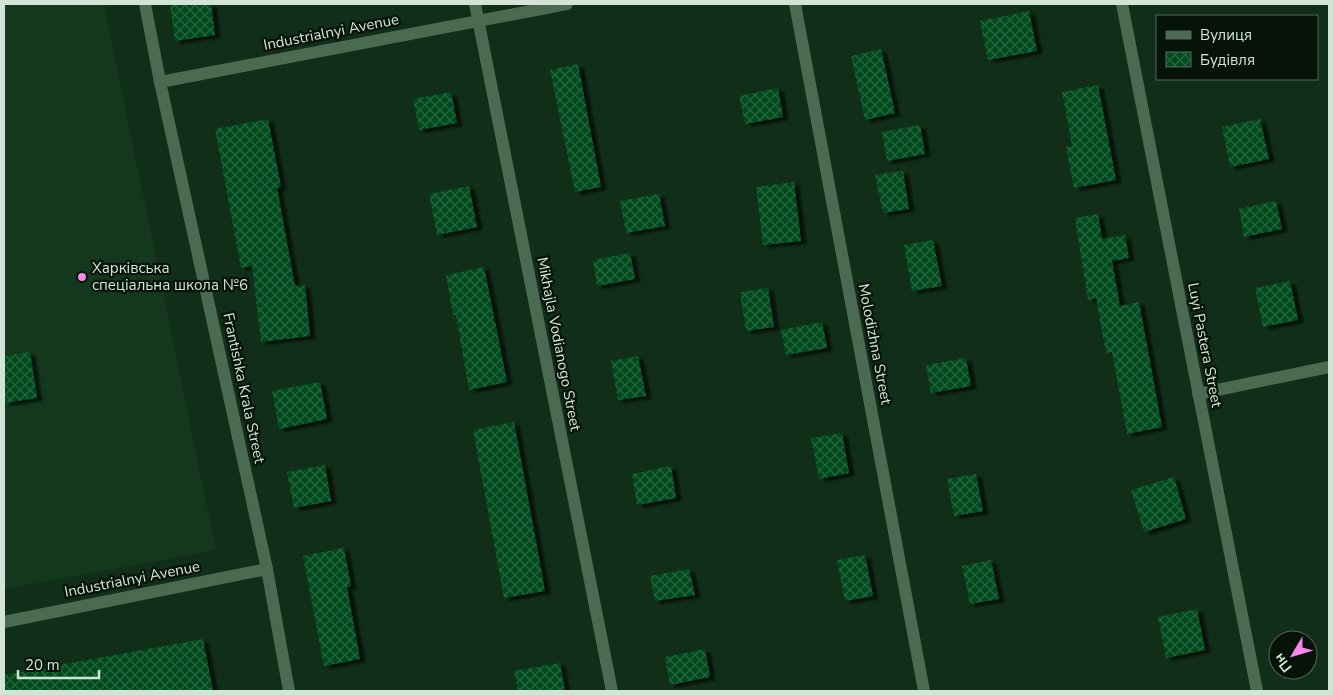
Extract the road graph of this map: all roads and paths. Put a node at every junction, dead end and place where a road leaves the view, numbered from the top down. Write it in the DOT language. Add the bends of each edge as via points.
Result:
graph roads {
  1 [pos="145,4"];
  2 [pos="475,4"];
  3 [pos="567,4"];
  4 [pos="794,4"];
  5 [pos="1122,4"];
  6 [pos="478,21"];
  7 [pos="160,82"];
  8 [pos="1329,367"];
  9 [pos="1198,394"];
  10 [pos="267,569"];
  11 [pos="4,622"];
  12 [pos="289,691"];
  13 [pos="612,691"];
  14 [pos="924,691"];
  15 [pos="1257,691"];
  1 -- 7 [label="street, Frantishka Krala Street"];
  2 -- 6 [label="street, Mikhajla Vodianogo Street"];
  3 -- 6 [label="street, Industrialnyi Avenue"];
  4 -- 14 [label="street, Molodizhna Street"];
  5 -- 9 [label="street, Luyi Pastera Street"];
  6 -- 7 [label="street, Industrialnyi Avenue"];
  6 -- 13 [label="street, Mikhajla Vodianogo Street"];
  7 -- 10 [label="street, Frantishka Krala Street"];
  8 -- 9 [label="street"];
  9 -- 15 [label="street, Luyi Pastera Street"];
  10 -- 11 [label="street, Industrialnyi Avenue"];
  10 -- 12 [label="street, Frantishka Krala Street"];
}
